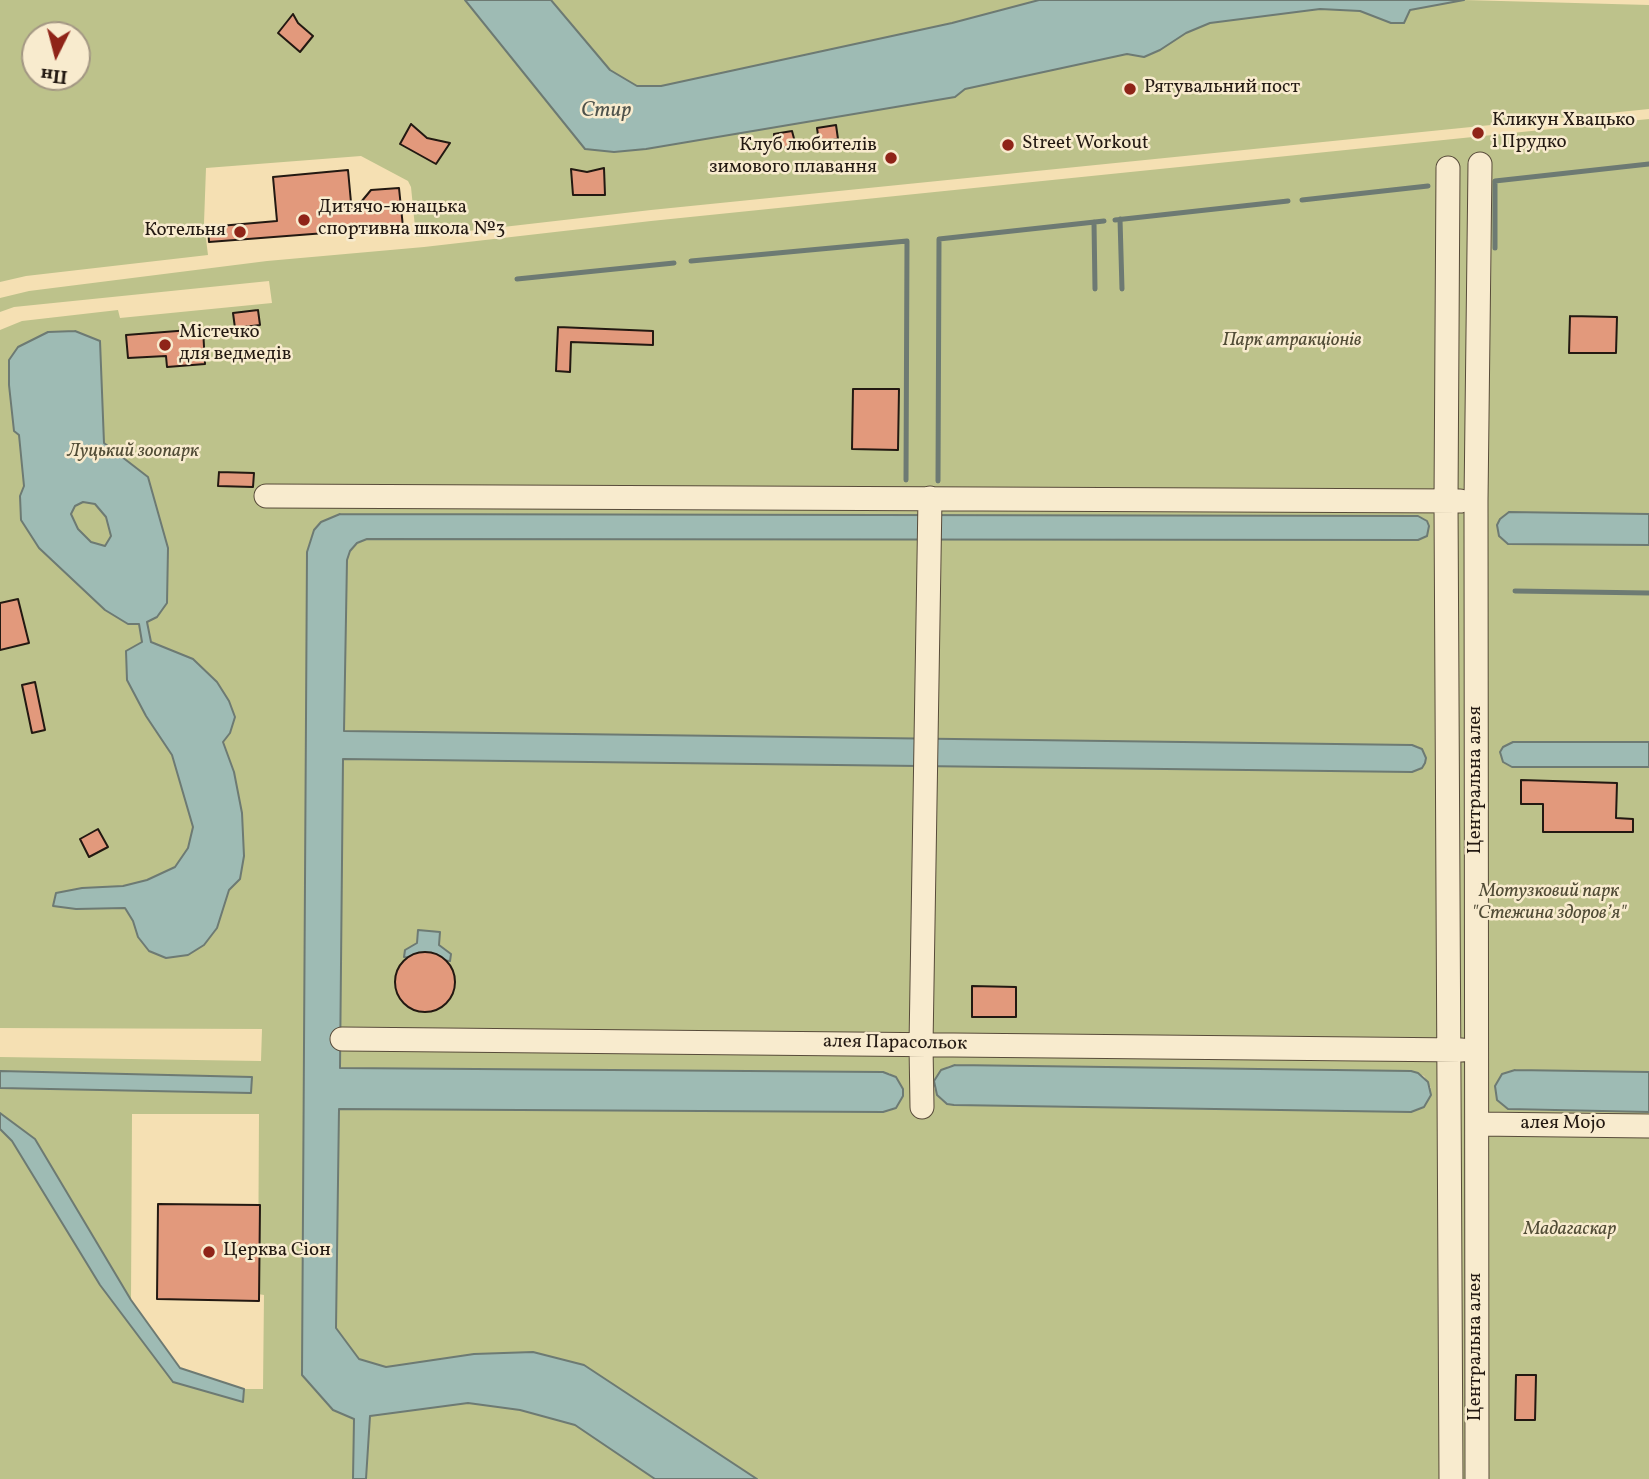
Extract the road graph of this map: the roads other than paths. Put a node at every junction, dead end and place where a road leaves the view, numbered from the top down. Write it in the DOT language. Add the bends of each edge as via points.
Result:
graph roads {
  1 [pos="266,496"];
  2 [pos="930,498"];
  3 [pos="1446,501"];
  4 [pos="1476,501"];
  5 [pos="1447,573"];
  6 [pos="1476,573"];
  7 [pos="1448,815"];
  8 [pos="1477,816"];
  9 [pos="342,1039"];
  10 [pos="921,1045"];
  11 [pos="1449,1050"];
  12 [pos="1477,1050"];
  13 [pos="922,1107"];
  14 [pos="1477,1124"];
  15 [pos="1649,1126"];
  16 [pos="1450,1417"];
  17 [pos="1477,1417"];
  18 [pos="1451,1479"];
  19 [pos="1477,1479"];
  1 -- 2 [label="street"];
  2 -- 3 [label="street"];
  2 -- 10 [label="street"];
  3 -- 4 [label="street"];
  3 -- 4 [label="street, Центральна алея" via="1448,176 1480,174"];
  3 -- 5 [label="street, Центральна алея"];
  4 -- 6 [label="street, Центральна алея"];
  5 -- 6 [label="street"];
  5 -- 7 [label="street, Центральна алея"];
  6 -- 8 [label="street, Центральна алея"];
  7 -- 8 [label="street"];
  7 -- 11 [label="street, Центральна алея"];
  8 -- 12 [label="street, Центральна алея"];
  9 -- 10 [label="street, алея Парасольок"];
  10 -- 11 [label="street, алея Парасольок"];
  10 -- 13 [label="street"];
  11 -- 12 [label="street, алея Парасольок"];
  11 -- 16 [label="street, Центральна алея"];
  12 -- 14 [label="street, Центральна алея"];
  14 -- 15 [label="street, алея Mojo"];
  14 -- 17 [label="street, Центральна алея"];
  16 -- 17 [label="street"];
  16 -- 18 [label="street, Центральна алея"];
  17 -- 19 [label="street, Центральна алея"];
}
